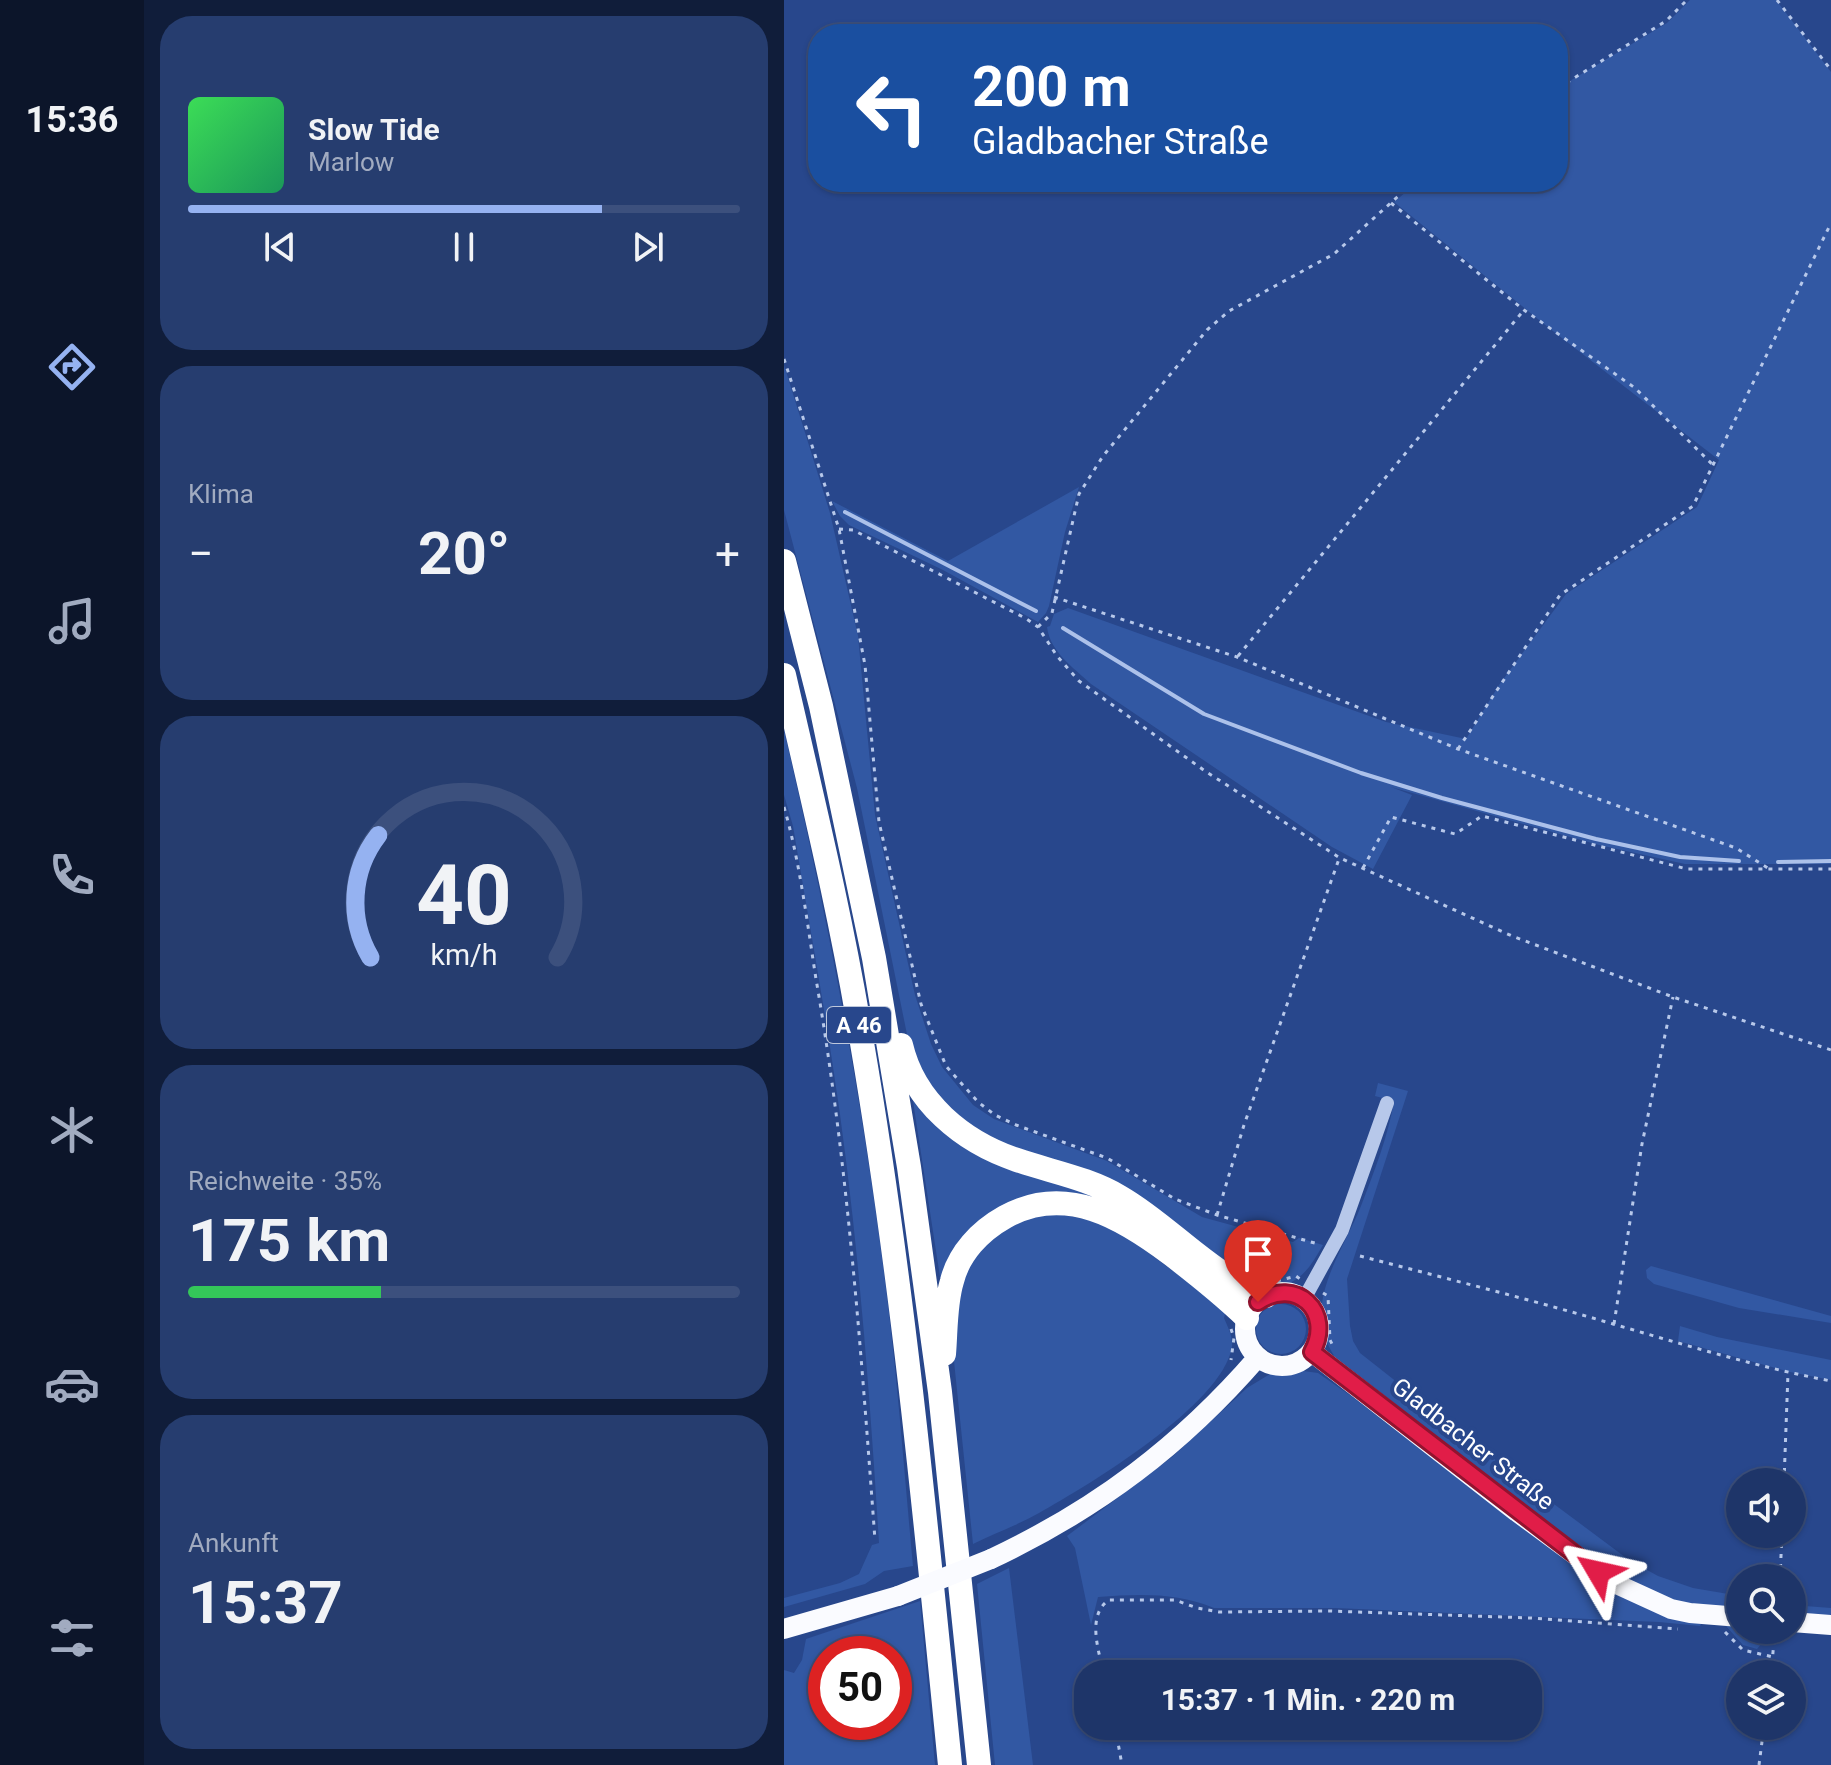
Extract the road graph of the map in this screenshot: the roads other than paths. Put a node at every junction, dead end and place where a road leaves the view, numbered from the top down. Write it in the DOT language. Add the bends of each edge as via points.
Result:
graph roads {
  1 [pos="784,561"];
  2 [pos="784,675"];
  3 [pos="874,958"];
  4 [pos="1387,1103"];
  5 [pos="1308,1292"];
  6 [pos="1248,1302"];
  7 [pos="1312,1352"];
  8 [pos="1258,1357"];
  9 [pos="940,1392"];
  10 [pos="1726,1623"];
  11 [pos="1806,1623"];
  12 [pos="1831,1625"];
  13 [pos="784,1629"];
  14 [pos="949,1761"];
  15 [pos="979,1765"];
  1 -- 3 [label="highway, A 46" via="821,706"];
  2 -- 14 [label="highway, A 46" via="865,1057 911,1379"];
  3 -- 6 [label="highway" via="910,1074 949,1122 1000,1154 1104,1187 1233,1280"];
  3 -- 9 [label="highway, A 46"];
  4 -- 5 [label="street" via="1342,1230"];
  5 -- 6 [label="main road"];
  5 -- 7 [label="main road" via="1319,1330"];
  6 -- 8 [label="main road" via="1247,1339"];
  6 -- 9 [label="highway" via="1113,1216 1076,1204 1015,1211 982,1232 952,1280"];
  7 -- 8 [label="main road" via="1286,1366"];
  7 -- 10 [label="main road, Gladbacher Straße" via="1612,1582 1671,1609"];
  8 -- 13 [label="main road, bridge" via="1165,1451 1061,1523 991,1559 898,1596"];
  9 -- 15 [label="highway, A 46"];
  11 -- 12 [label="main road"];
}
